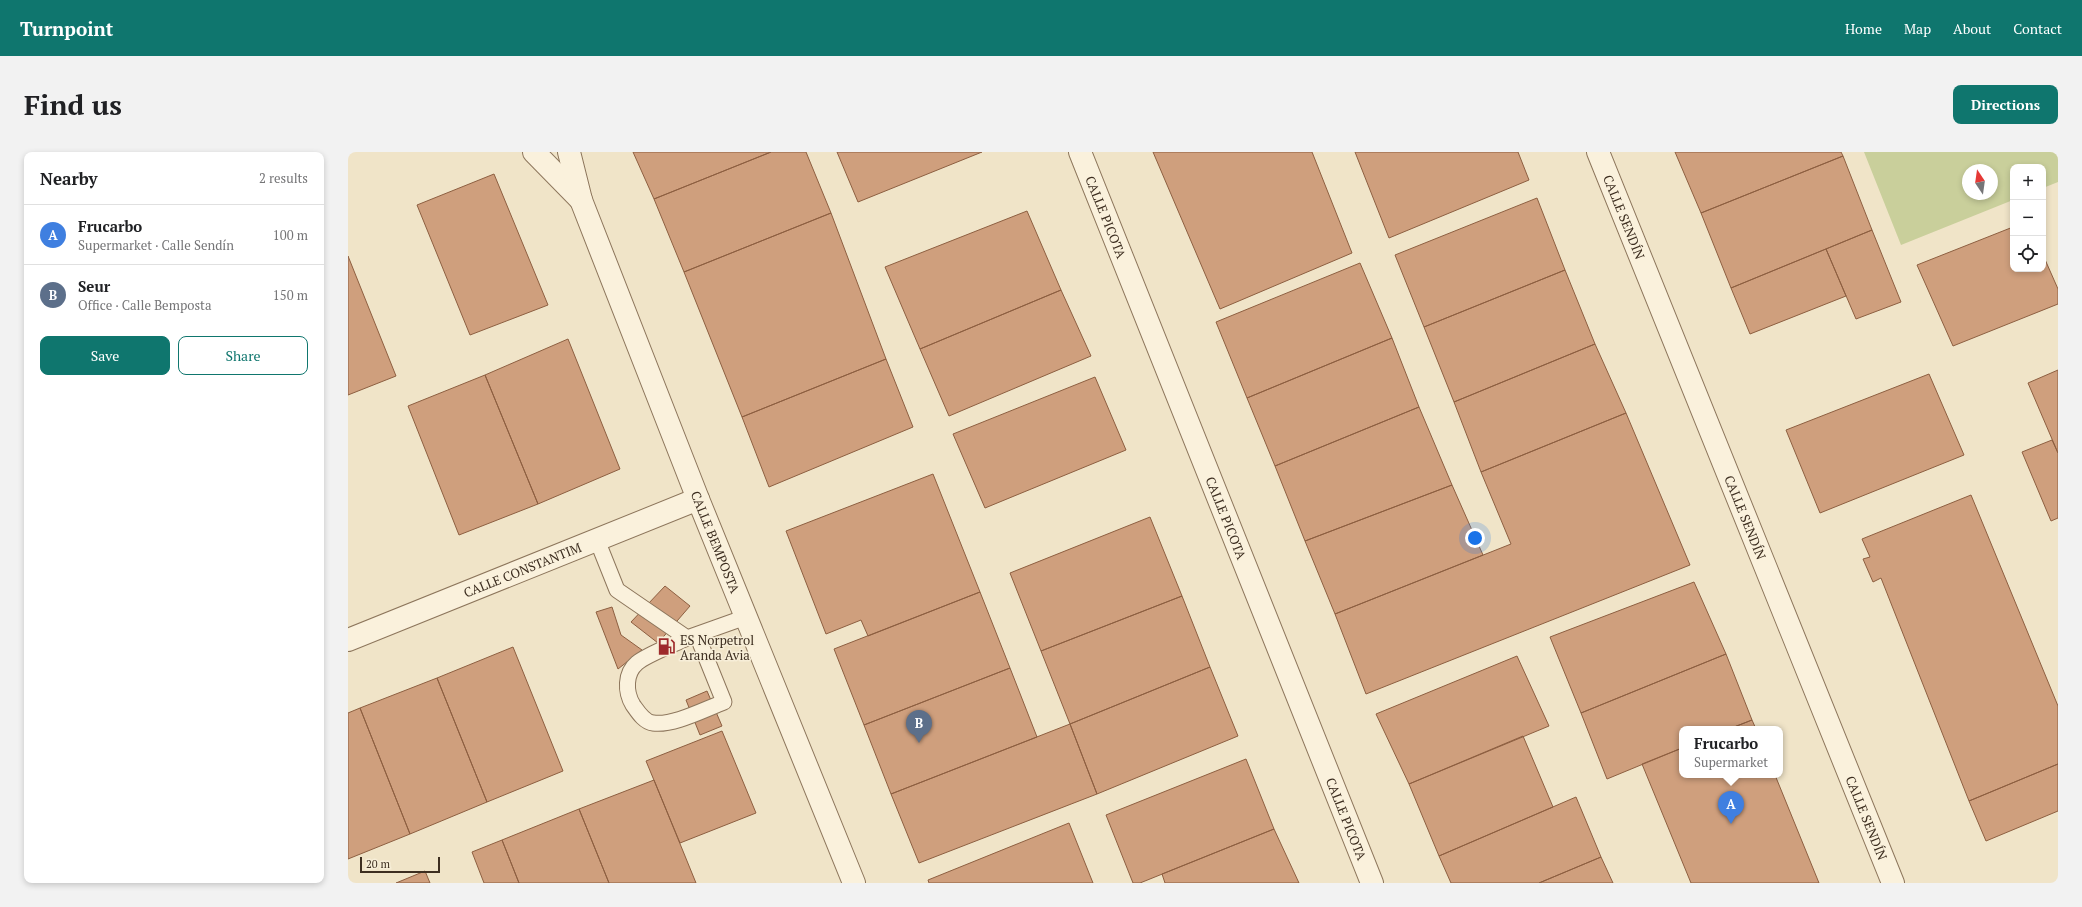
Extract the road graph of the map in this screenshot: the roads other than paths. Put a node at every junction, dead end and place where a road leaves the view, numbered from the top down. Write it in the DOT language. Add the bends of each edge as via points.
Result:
graph roads {
  1 [pos="534,152"];
  2 [pos="569,152"];
  3 [pos="1080,152"];
  4 [pos="1598,152"];
  5 [pos="581,200"];
  6 [pos="698,499"];
  7 [pos="597,540"];
  8 [pos="746,617"];
  9 [pos="692,637"];
  10 [pos="348,640"];
  11 [pos="854,883"];
  12 [pos="1372,883"];
  13 [pos="1893,883"];
  1 -- 5 [label="street, CALLE BEMPOSTA"];
  2 -- 5 [label="street, CALLE BEMPOSTA"];
  3 -- 12 [label="street, CALLE PICOTA"];
  4 -- 13 [label="street, CALLE SENDÍN"];
  5 -- 6 [label="street, CALLE BEMPOSTA"];
  6 -- 7 [label="street, CALLE CONSTANTIM"];
  6 -- 8 [label="street, CALLE BEMPOSTA"];
  7 -- 9 [label="lane" via="617,590"];
  7 -- 10 [label="street, CALLE CONSTANTIM"];
  8 -- 9 [label="lane"];
  8 -- 11 [label="street, CALLE BEMPOSTA"];
  9 -- 9 [label="lane" via="637,663 628,675 627,686 631,702 641,716 652,723 665,723 724,702"];
}
